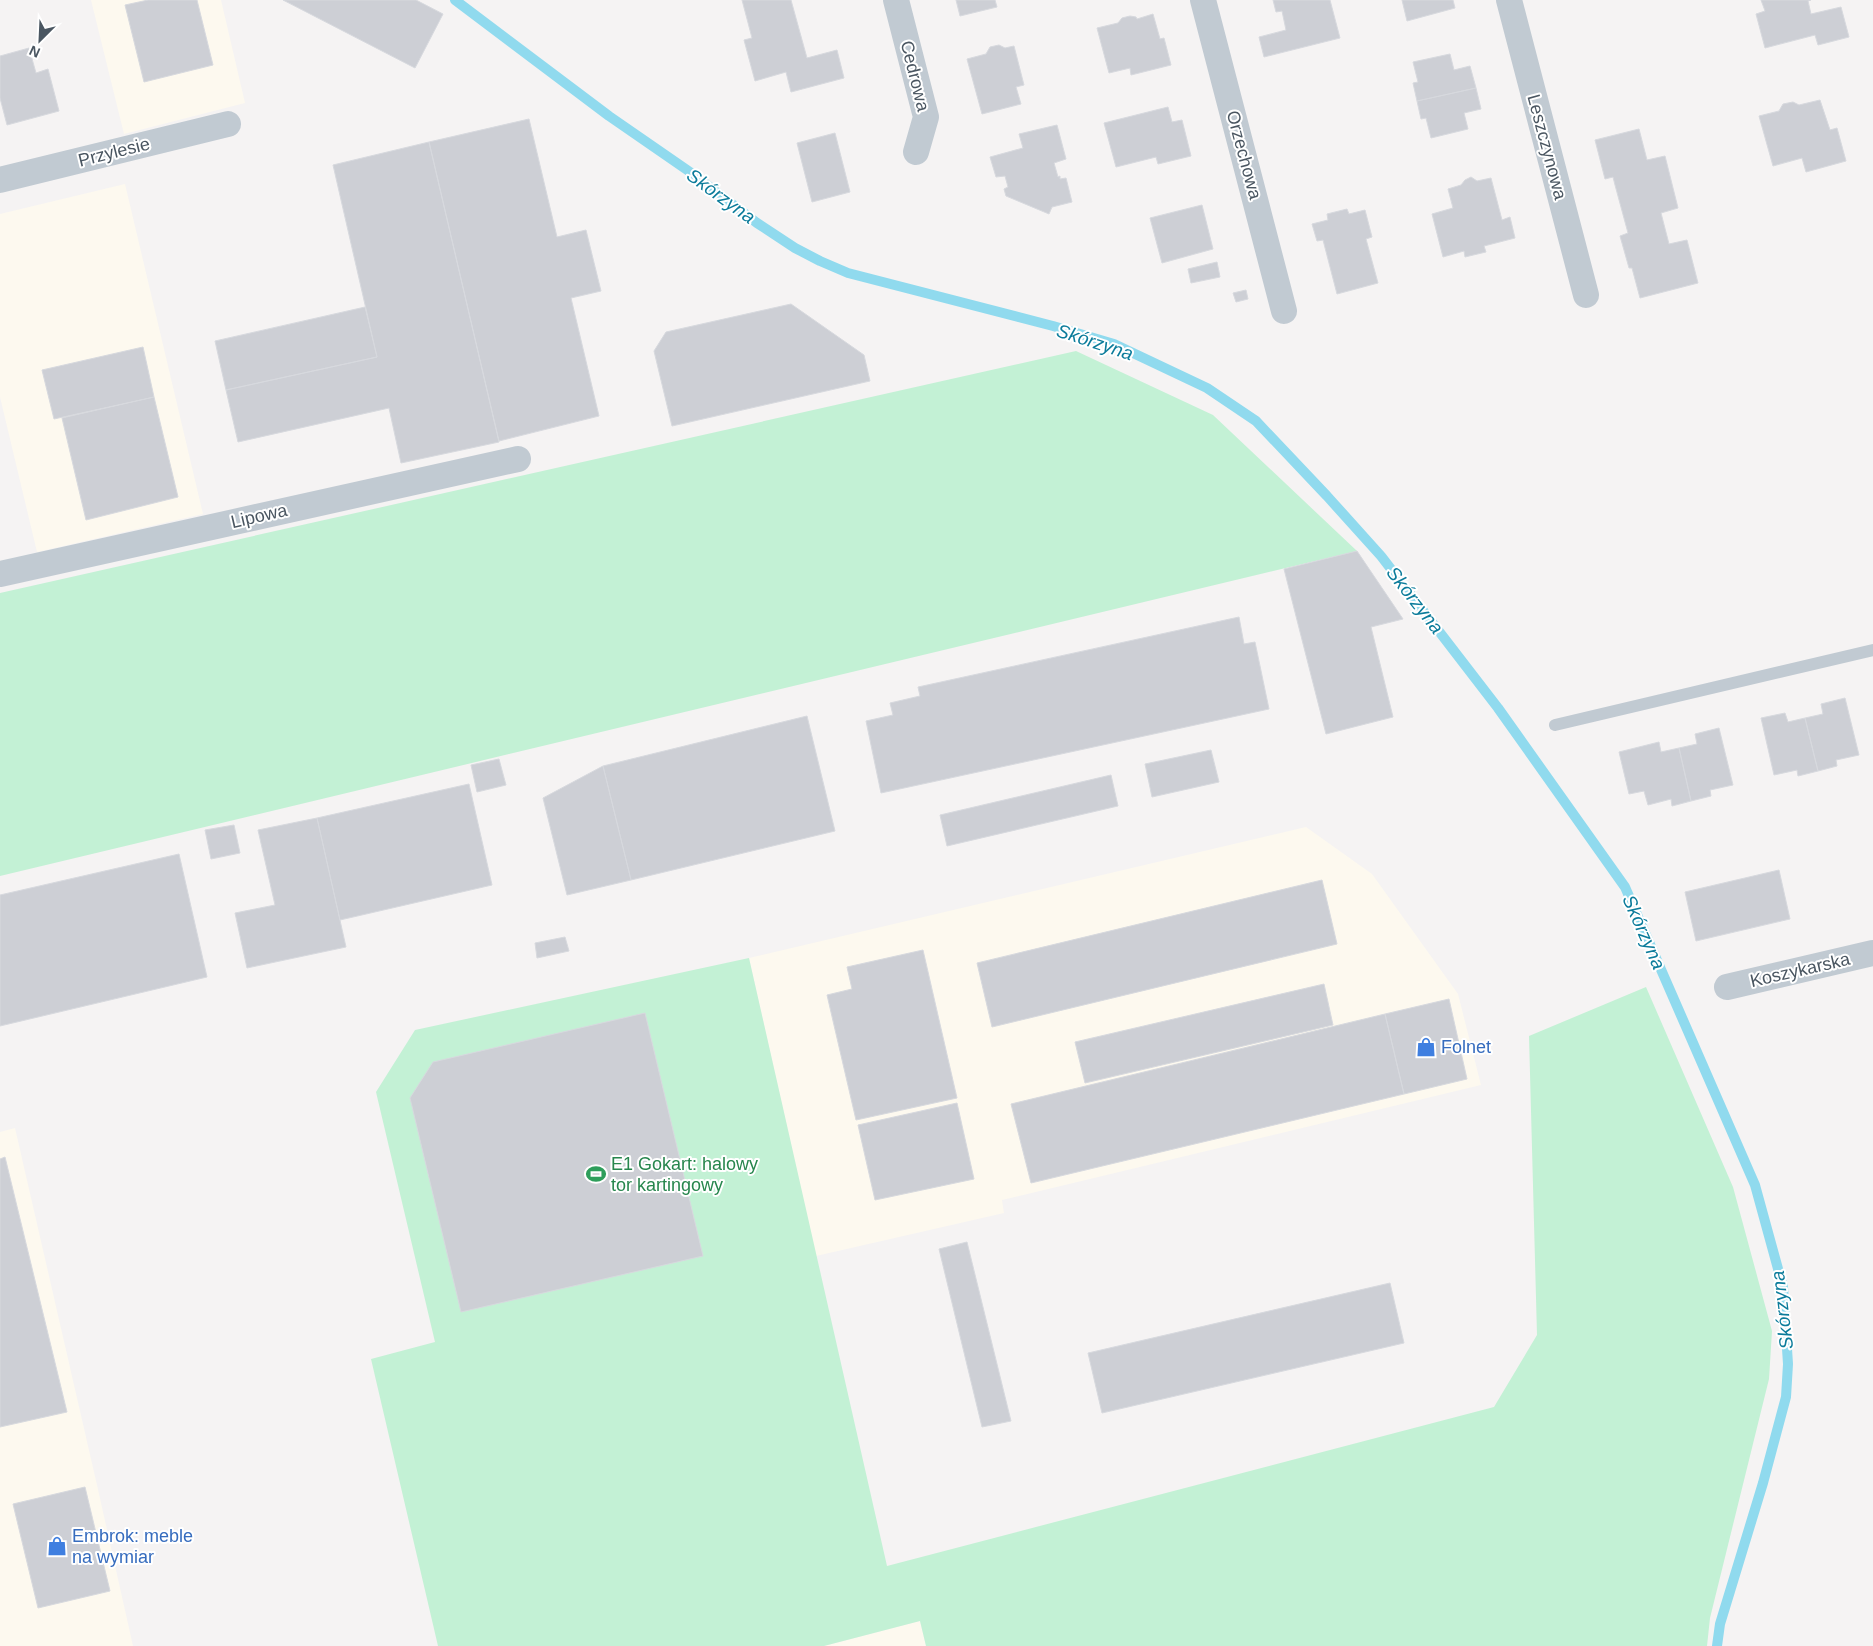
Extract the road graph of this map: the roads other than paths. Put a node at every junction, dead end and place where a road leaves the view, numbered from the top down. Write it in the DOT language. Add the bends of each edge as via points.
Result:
graph roads {
  1 [pos="896,0"];
  2 [pos="1203,0"];
  3 [pos="1509,0"];
  4 [pos="228,124"];
  5 [pos="916,152"];
  6 [pos="0,180"];
  7 [pos="1586,295"];
  8 [pos="1284,310"];
  9 [pos="518,459"];
  10 [pos="0,574"];
  11 [pos="1873,650"];
  12 [pos="1555,725"];
  13 [pos="1873,953"];
  14 [pos="1727,987"];
  1 -- 5 [label="street, Cedrowa" via="926,117"];
  2 -- 8 [label="street, Orzechowa"];
  3 -- 7 [label="street, Leszczynowa"];
  4 -- 6 [label="street, Przylesie"];
  9 -- 10 [label="street, Lipowa"];
  11 -- 12 [label="lane"];
  13 -- 14 [label="street, Koszykarska"];
}
